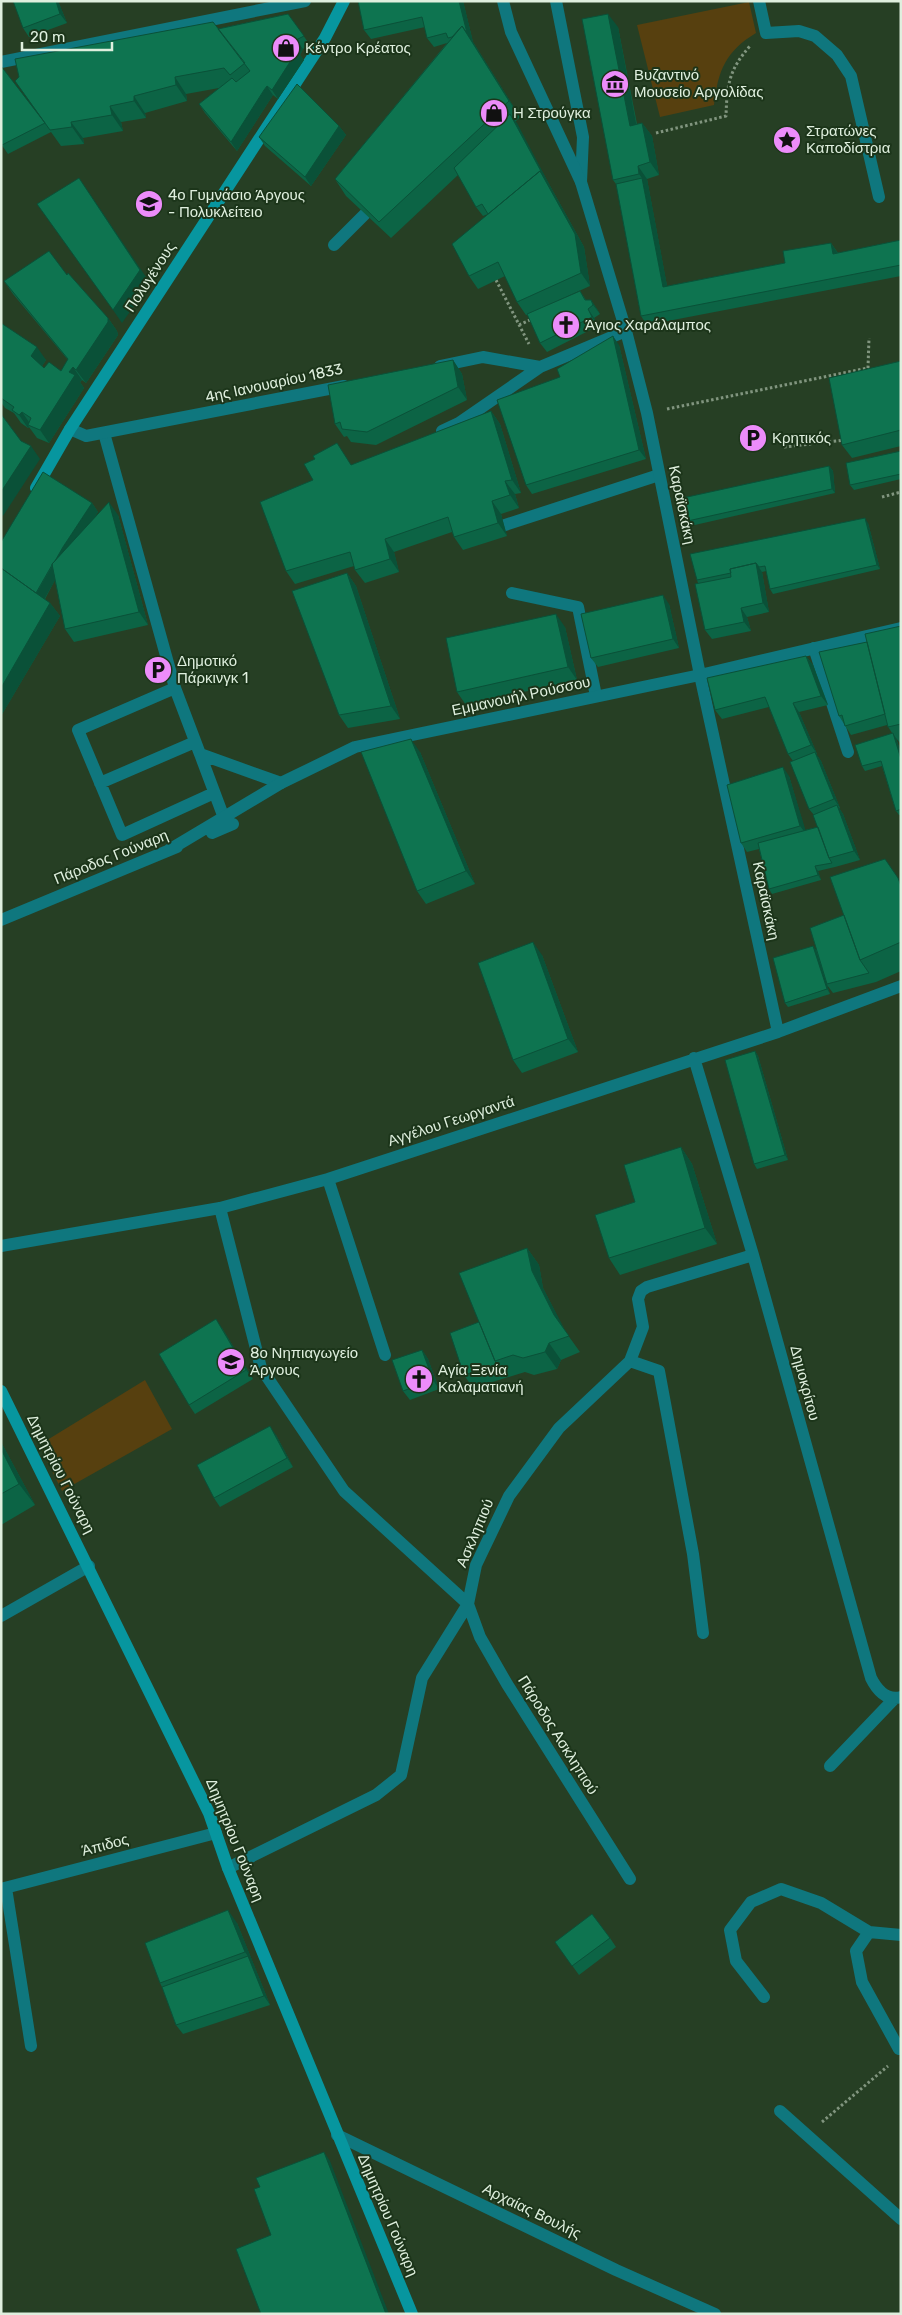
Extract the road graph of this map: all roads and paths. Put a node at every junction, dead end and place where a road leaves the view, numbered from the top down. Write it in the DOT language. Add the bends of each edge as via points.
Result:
graph roads {
  1 [pos="306,1"];
  2 [pos="344,1"];
  3 [pos="503,1"];
  4 [pos="556,1"];
  5 [pos="759,1"];
  6 [pos="766,33"];
  7 [pos="1,62"];
  8 [pos="656,133"];
  9 [pos="581,182"];
  10 [pos="879,197"];
  11 [pos="364,214"];
  12 [pos="334,244"];
  13 [pos="496,280"];
  14 [pos="536,318"];
  15 [pos="519,325"];
  16 [pos="626,331"];
  17 [pos="869,338"];
  18 [pos="540,367"];
  19 [pos="425,369"];
  20 [pos="358,383"];
  21 [pos="647,413"];
  22 [pos="70,429"];
  23 [pos="104,433"];
  24 [pos="434,435"];
  25 [pos="848,440"];
  26 [pos="784,447"];
  27 [pos="659,475"];
  28 [pos="901,492"];
  29 [pos="31,496"];
  30 [pos="882,497"];
  31 [pos="505,525"];
  32 [pos="512,592"];
  33 [pos="901,628"];
  34 [pos="814,648"];
  35 [pos="700,675"];
  36 [pos="174,688"];
  37 [pos="596,696"];
  38 [pos="195,742"];
  39 [pos="848,752"];
  40 [pos="200,754"];
  41 [pos="281,783"];
  42 [pos="100,784"];
  43 [pos="214,793"];
  44 [pos="228,822"];
  45 [pos="1,920"];
  46 [pos="901,986"];
  47 [pos="778,1032"];
  48 [pos="694,1058"];
  49 [pos="328,1179"];
  50 [pos="220,1208"];
  51 [pos="1,1246"];
  52 [pos="753,1255"];
  53 [pos="385,1354"];
  54 [pos="630,1361"];
  55 [pos="1,1391"];
  56 [pos="89,1566"];
  57 [pos="468,1604"];
  58 [pos="1,1616"];
  59 [pos="703,1633"];
  60 [pos="897,1698"];
  61 [pos="830,1766"];
  62 [pos="216,1833"];
  63 [pos="228,1868"];
  64 [pos="630,1879"];
  65 [pos="4,1889"];
  66 [pos="869,1932"];
  67 [pos="901,1935"];
  68 [pos="764,1997"];
  69 [pos="30,2046"];
  70 [pos="899,2049"];
  71 [pos="780,2111"];
  72 [pos="337,2135"];
  73 [pos="806,2135"];
  74 [pos="901,2219"];
  75 [pos="412,2314"];
  76 [pos="715,2314"];
  1 -- 7 [label="street"];
  2 -- 22 [label="main road, Πολυγένους" via="325,38"];
  3 -- 9 [label="street, Καραϊσκάκη" via="511,32"];
  4 -- 9 [label="street" via="583,137"];
  5 -- 6 [label="street"];
  6 -- 8 [label="path" via="754,41 737,62 727,87 726,116"];
  6 -- 10 [label="street" via="799,31 815,36 837,55 852,76"];
  9 -- 16 [label="street, Καραϊσκάκη"];
  11 -- 12 [label="street"];
  13 -- 15 [label="path"];
  14 -- 15 [label="path"];
  15 -- 18 [label="path"];
  16 -- 18 [label="street"];
  16 -- 21 [label="street, Καραϊσκάκη"];
  17 -- 21 [label="path" via="868,368"];
  18 -- 19 [label="street" via="483,357"];
  18 -- 24 [label="street" via="459,423"];
  20 -- 23 [label="street, 4ης Ιανουαρίου 1833"];
  21 -- 27 [label="street, Καραϊσκάκη"];
  22 -- 23 [label="street, 4ης Ιανουαρίου 1833" via="86,436"];
  22 -- 29 [label="main road, Πολυγένους"];
  23 -- 36 [label="street"];
  25 -- 26 [label="path"];
  27 -- 31 [label="street"];
  27 -- 35 [label="street, Καραϊσκάκη"];
  28 -- 30 [label="path"];
  32 -- 37 [label="street" via="578,607"];
  33 -- 34 [label="street, Εμμανουήλ Ρούσσου"];
  34 -- 35 [label="street, Εμμανουήλ Ρούσσου"];
  34 -- 39 [label="street"];
  35 -- 37 [label="street, Εμμανουήλ Ρούσσου"];
  35 -- 47 [label="street, Καραϊσκάκη"];
  36 -- 38 [label="street"];
  36 -- 42 [label="street" via="78,730"];
  37 -- 41 [label="street, Εμμανουήλ Ρούσσου" via="356,747"];
  38 -- 40 [label="street"];
  38 -- 42 [label="street"];
  40 -- 41 [label="street"];
  40 -- 43 [label="street"];
  41 -- 44 [label="street, Εμμανουήλ Ρούσσου"];
  42 -- 43 [label="street" via="122,835"];
  43 -- 44 [label="street"];
  44 -- 45 [label="street, Πάροδος Γούναρη"];
  46 -- 47 [label="street, Αγγέλου Γεωργαντά"];
  47 -- 48 [label="street, Αγγέλου Γεωργαντά"];
  48 -- 49 [label="street, Αγγέλου Γεωργαντά"];
  48 -- 52 [label="street, Δημοκρίτου"];
  49 -- 50 [label="street, Αγγέλου Γεωργαντά"];
  49 -- 53 [label="street"];
  50 -- 51 [label="street, Αγγέλου Γεωργαντά"];
  50 -- 57 [label="street" via="261,1368 344,1491"];
  52 -- 54 [label="street, Ασκληπιού" via="647,1286 641,1291 638,1299 643,1327"];
  52 -- 60 [label="street, Δημοκρίτου" via="870,1678 879,1692"];
  54 -- 57 [label="street, Ασκληπιού" via="559,1428 509,1496 476,1565"];
  54 -- 59 [label="street" via="659,1371"];
  55 -- 56 [label="main road, Δημητρίου Γούναρη"];
  56 -- 58 [label="street"];
  56 -- 62 [label="main road, Δημητρίου Γούναρη"];
  57 -- 63 [label="street, Ασκληπιού" via="422,1678 401,1775 376,1795"];
  57 -- 64 [label="street, Πάροδος Ασκληπιού" via="480,1637 507,1684"];
  60 -- 61 [label="street"];
  62 -- 63 [label="main road, Δημητρίου Γούναρη"];
  62 -- 65 [label="street, Άπιδος"];
  63 -- 72 [label="main road, Δημητρίου Γούναρη"];
  65 -- 69 [label="street"];
  66 -- 67 [label="street"];
  66 -- 68 [label="street" via="821,1903 781,1889 751,1902 730,1930 736,1961"];
  66 -- 70 [label="street" via="856,1950 862,1982"];
  70 -- 73 [label="path" via="900,2056"];
  71 -- 73 [label="street"];
  72 -- 75 [label="main road, Δημητρίου Γούναρη"];
  72 -- 76 [label="street, Αρχαίας Βουλής" via="616,2270"];
  73 -- 74 [label="street"];
}
